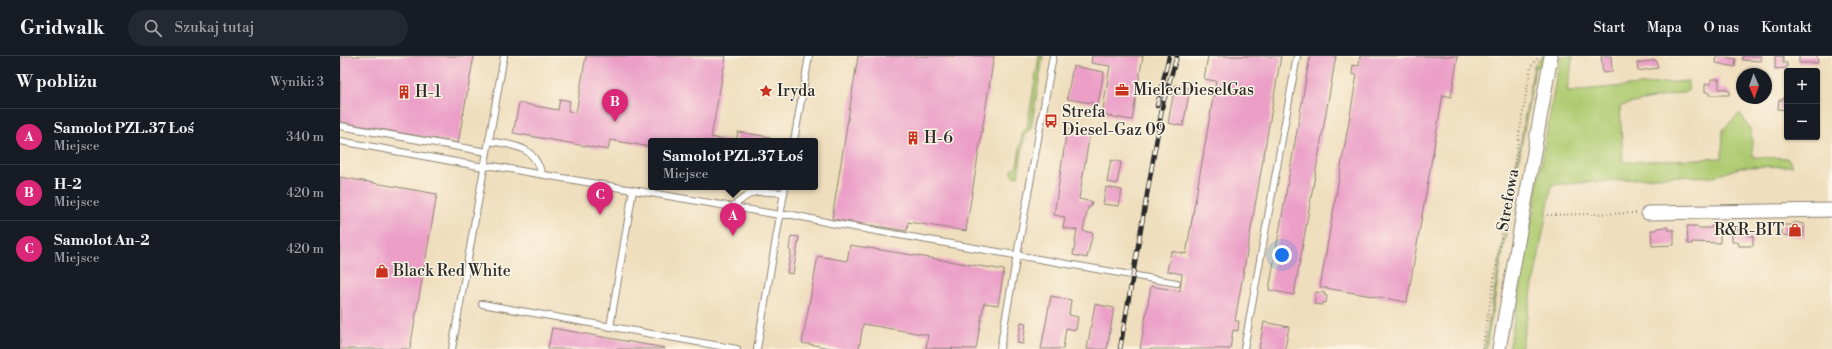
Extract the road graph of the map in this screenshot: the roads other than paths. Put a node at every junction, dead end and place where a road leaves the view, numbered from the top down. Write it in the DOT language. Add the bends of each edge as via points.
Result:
graph roads {
  1 [pos="504,56"];
  2 [pos="809,56"];
  3 [pos="1053,56"];
  4 [pos="1297,56"];
  5 [pos="1551,56"];
  6 [pos="340,126"];
  7 [pos="795,138"];
  8 [pos="340,141"];
  9 [pos="489,141"];
  10 [pos="487,152"];
  11 [pos="484,167"];
  12 [pos="542,174"];
  13 [pos="633,190"];
  14 [pos="784,190"];
  15 [pos="732,207"];
  16 [pos="1832,210"];
  17 [pos="1648,212"];
  18 [pos="780,215"];
  19 [pos="1017,255"];
  20 [pos="1177,283"];
  21 [pos="482,304"];
  22 [pos="610,327"];
  23 [pos="452,349"];
  24 [pos="737,349"];
  25 [pos="758,349"];
  26 [pos="1000,349"];
  27 [pos="1244,349"];
  28 [pos="1499,349"];
  1 -- 9 [label="lane"];
  2 -- 7 [label="lane"];
  3 -- 19 [label="lane"];
  4 -- 27 [label="lane"];
  5 -- 28 [label="street, Strefowa"];
  6 -- 10 [label="lane"];
  8 -- 11 [label="lane"];
  9 -- 10 [label="lane"];
  9 -- 12 [label="lane" via="525,149 533,155"];
  10 -- 11 [label="lane"];
  11 -- 12 [label="lane" via="493,166"];
  11 -- 23 [label="lane"];
  12 -- 13 [label="lane"];
  13 -- 15 [label="lane"];
  13 -- 22 [label="lane"];
  14 -- 15 [label="lane" via="754,191"];
  14 -- 18 [label="lane"];
  15 -- 18 [label="lane"];
  16 -- 17 [label="street"];
  18 -- 19 [label="lane" via="793,215 830,224"];
  18 -- 25 [label="lane"];
  19 -- 20 [label="lane"];
  19 -- 26 [label="lane"];
  21 -- 22 [label="lane"];
  22 -- 24 [label="lane"];
}
